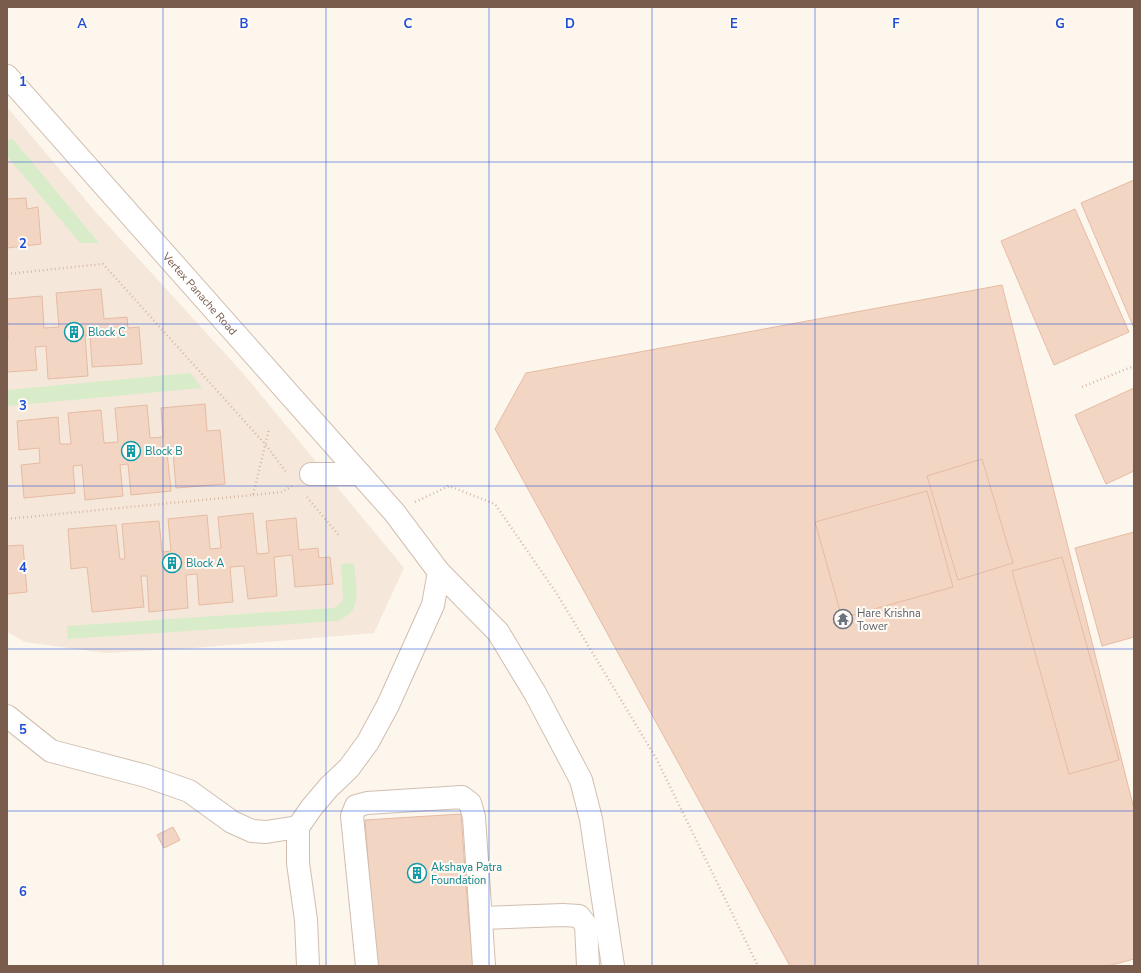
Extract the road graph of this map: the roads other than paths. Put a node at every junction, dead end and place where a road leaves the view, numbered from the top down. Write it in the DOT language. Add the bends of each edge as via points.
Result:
graph roads {
  1 [pos="7,76"];
  2 [pos="311,474"];
  3 [pos="360,474"];
  4 [pos="439,572"];
  5 [pos="7,716"];
  6 [pos="298,827"];
  7 [pos="481,918"];
  8 [pos="308,966"];
  9 [pos="367,966"];
  10 [pos="484,966"];
  11 [pos="588,966"];
  12 [pos="613,966"];
  1 -- 3 [label="street, Vertex Panache Road"];
  2 -- 3 [label="street"];
  3 -- 4 [label="street, Vertex Panache Road" via="394,512"];
  4 -- 6 [label="street" via="433,605 388,705 368,742"];
  4 -- 12 [label="street, Vertex Panache Road" via="498,632 535,693 581,780 591,819"];
  5 -- 6 [label="street" via="51,751 146,776 189,791 232,822 252,831 266,832"];
  6 -- 8 [label="street" via="298,863 306,920"];
  7 -- 9 [label="street" via="474,817 470,803 462,797 367,803 356,806 352,816"];
  7 -- 10 [label="street"];
  7 -- 11 [label="street" via="579,916 586,925"];
}
